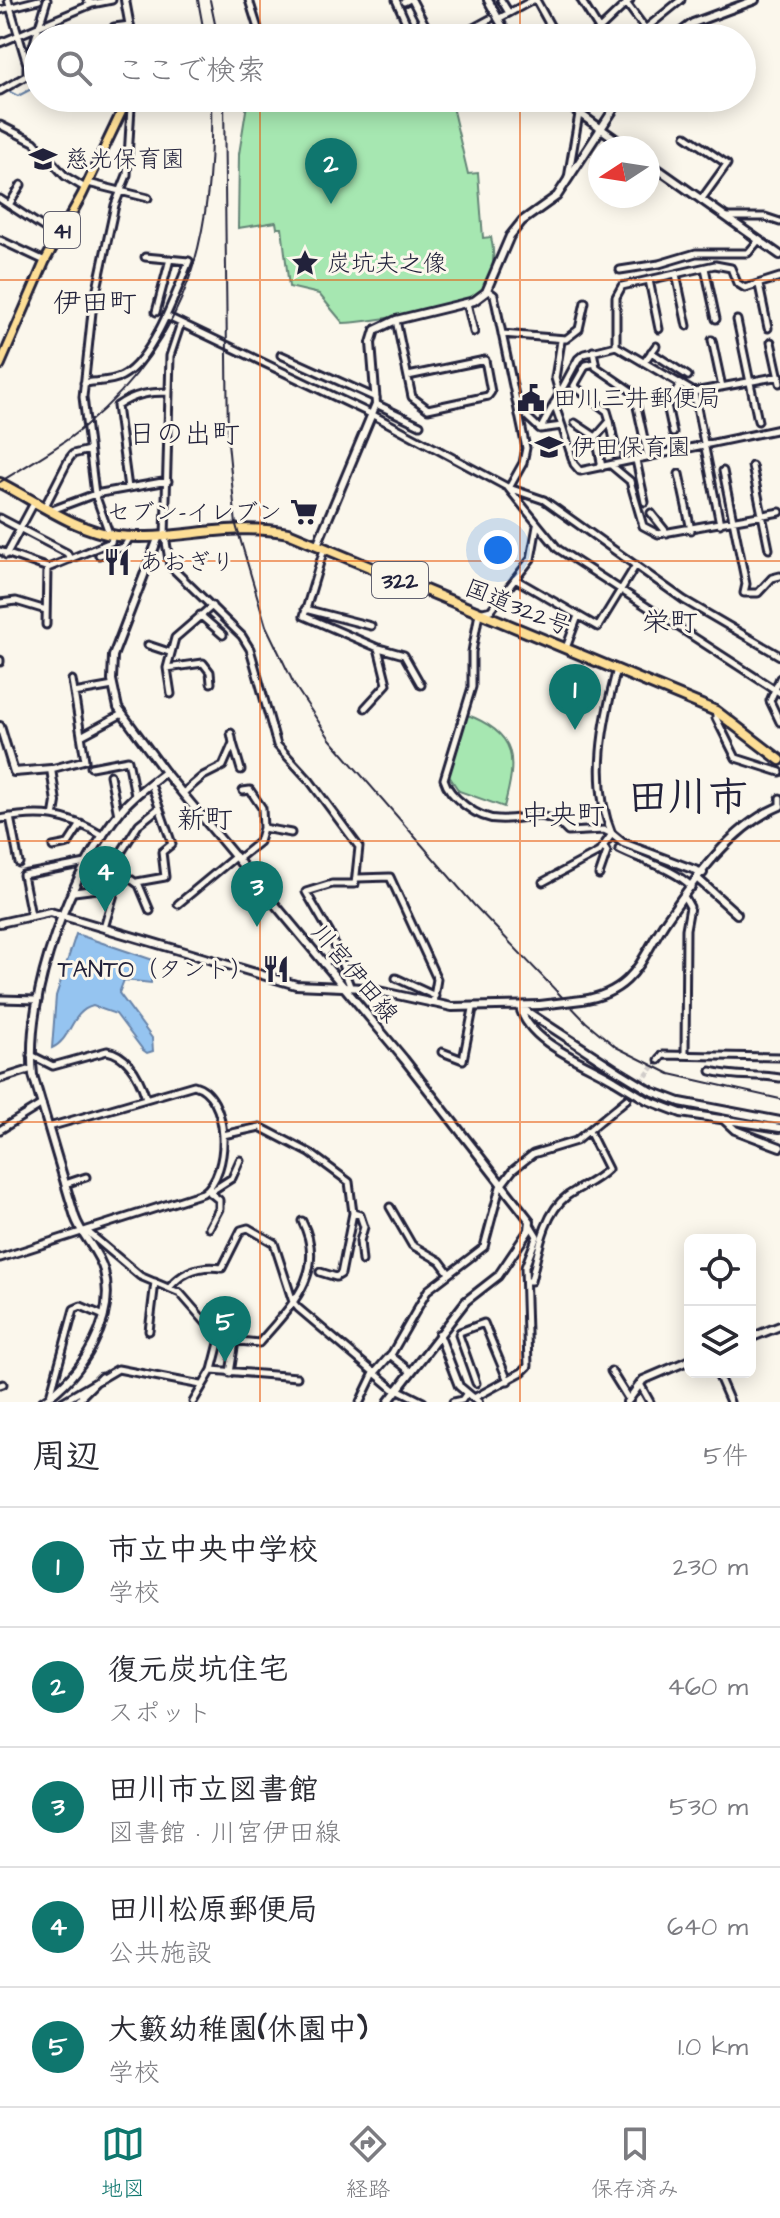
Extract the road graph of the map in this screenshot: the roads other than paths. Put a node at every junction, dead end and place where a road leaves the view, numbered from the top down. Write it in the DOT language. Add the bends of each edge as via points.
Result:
graph roads {
  1 [pos="8,0"];
  2 [pos="39,0"];
  3 [pos="47,0"];
  4 [pos="112,0"];
  5 [pos="125,0"];
  6 [pos="249,0"];
  7 [pos="396,0"];
  8 [pos="488,0"];
  9 [pos="501,0"];
  10 [pos="534,0"];
  11 [pos="581,0"];
  12 [pos="681,0"];
  13 [pos="755,0"];
  14 [pos="408,1"];
  15 [pos="627,1"];
  16 [pos="90,2"];
  17 [pos="10,8"];
  18 [pos="0,10"];
  19 [pos="509,13"];
  20 [pos="490,19"];
  21 [pos="498,19"];
  22 [pos="40,24"];
  23 [pos="48,24"];
  24 [pos="130,24"];
  25 [pos="257,24"];
  26 [pos="407,24"];
  27 [pos="423,24"];
  28 [pos="481,24"];
  29 [pos="501,24"];
  30 [pos="549,24"];
  31 [pos="596,24"];
  32 [pos="604,24"];
  33 [pos="641,24"];
  34 [pos="647,24"];
  35 [pos="692,24"];
  36 [pos="24,34"];
  37 [pos="18,36"];
  38 [pos="0,43"];
  39 [pos="24,58"];
  40 [pos="24,71"];
  41 [pos="0,91"];
  42 [pos="123,112"];
  43 [pos="131,112"];
  44 [pos="576,112"];
  45 [pos="611,112"];
  46 [pos="579,114"];
  47 [pos="0,125"];
  48 [pos="600,128"];
  49 [pos="611,136"];
  50 [pos="686,136"];
  51 [pos="660,171"];
  52 [pos="568,179"];
  53 [pos="21,185"];
  54 [pos="87,186"];
  55 [pos="119,193"];
  56 [pos="148,198"];
  57 [pos="0,199"];
  58 [pos="701,200"];
  59 [pos="9,205"];
  60 [pos="726,217"];
  61 [pos="780,222"];
  62 [pos="58,237"];
  63 [pos="0,240"];
  64 [pos="759,240"];
  65 [pos="780,255"];
  66 [pos="145,257"];
  67 [pos="170,259"];
  68 [pos="45,261"];
  69 [pos="705,268"];
  70 [pos="620,270"];
  71 [pos="676,274"];
  72 [pos="780,277"];
  73 [pos="649,280"];
  74 [pos="759,285"];
  75 [pos="487,290"];
  76 [pos="585,302"];
  77 [pos="467,303"];
  78 [pos="156,312"];
  79 [pos="166,316"];
  80 [pos="716,319"];
  81 [pos="396,320"];
  82 [pos="737,320"];
  83 [pos="181,323"];
  84 [pos="687,326"];
  85 [pos="768,328"];
  86 [pos="659,329"];
  87 [pos="474,332"];
  88 [pos="502,334"];
  89 [pos="712,340"];
  90 [pos="561,341"];
  91 [pos="771,342"];
  92 [pos="616,346"];
  93 [pos="656,346"];
  94 [pos="593,351"];
  95 [pos="651,352"];
  96 [pos="281,355"];
  97 [pos="645,361"];
  98 [pos="595,363"];
  99 [pos="0,365"];
  100 [pos="408,376"];
  101 [pos="688,376"];
  102 [pos="780,379"];
  103 [pos="750,382"];
  104 [pos="84,383"];
  105 [pos="681,384"];
  106 [pos="722,387"];
  107 [pos="169,392"];
  108 [pos="559,392"];
  109 [pos="694,392"];
  110 [pos="376,401"];
  111 [pos="554,403"];
  112 [pos="373,415"];
  113 [pos="520,415"];
  114 [pos="610,421"];
  115 [pos="758,421"];
  116 [pos="575,423"];
  117 [pos="420,425"];
  118 [pos="562,426"];
  119 [pos="540,429"];
  120 [pos="780,429"];
  121 [pos="673,433"];
  122 [pos="596,437"];
  123 [pos="705,445"];
  124 [pos="89,450"];
  125 [pos="617,455"];
  126 [pos="648,457"];
  127 [pos="636,460"];
  128 [pos="612,465"];
  129 [pos="752,466"];
  130 [pos="602,467"];
  131 [pos="723,471"];
  132 [pos="679,474"];
  133 [pos="168,481"];
  134 [pos="4,485"];
  135 [pos="128,488"];
  136 [pos="509,488"];
  137 [pos="0,492"];
  138 [pos="95,494"];
  139 [pos="35,500"];
  140 [pos="645,502"];
  141 [pos="49,508"];
  142 [pos="780,512"];
  143 [pos="651,513"];
  144 [pos="762,516"];
  145 [pos="0,518"];
  146 [pos="733,522"];
  147 [pos="720,524"];
  148 [pos="537,526"];
  149 [pos="20,529"];
  150 [pos="691,530"];
  151 [pos="668,534"];
  152 [pos="111,535"];
  153 [pos="131,536"];
  154 [pos="162,536"];
  155 [pos="320,547"];
  156 [pos="769,549"];
  157 [pos="3,553"];
  158 [pos="99,555"];
  159 [pos="70,559"];
  160 [pos="636,565"];
  161 [pos="47,568"];
  162 [pos="780,576"];
  163 [pos="515,579"];
  164 [pos="622,589"];
  165 [pos="0,603"];
  166 [pos="212,606"];
  167 [pos="305,609"];
  168 [pos="46,610"];
  169 [pos="479,613"];
  170 [pos="200,615"];
  171 [pos="578,616"];
  172 [pos="46,625"];
  173 [pos="371,626"];
  174 [pos="223,635"];
  175 [pos="148,645"];
  176 [pos="378,648"];
  177 [pos="566,648"];
  178 [pos="169,652"];
  179 [pos="780,656"];
  180 [pos="167,668"];
  181 [pos="617,669"];
  182 [pos="780,678"];
  183 [pos="72,680"];
  184 [pos="211,683"];
  185 [pos="421,685"];
  186 [pos="113,686"];
  187 [pos="777,691"];
  188 [pos="74,693"];
  189 [pos="171,694"];
  190 [pos="365,708"];
  191 [pos="716,711"];
  192 [pos="122,714"];
  193 [pos="780,722"];
  194 [pos="0,726"];
  195 [pos="231,733"];
  196 [pos="81,736"];
  197 [pos="233,743"];
  198 [pos="780,760"];
  199 [pos="91,767"];
  200 [pos="51,769"];
  201 [pos="241,770"];
  202 [pos="165,772"];
  203 [pos="780,772"];
  204 [pos="110,775"];
  205 [pos="151,784"];
  206 [pos="243,791"];
  207 [pos="183,793"];
  208 [pos="136,796"];
  209 [pos="780,798"];
  210 [pos="780,806"];
  211 [pos="159,808"];
  212 [pos="54,814"];
  213 [pos="118,815"];
  214 [pos="10,817"];
  215 [pos="0,819"];
  216 [pos="81,824"];
  217 [pos="263,828"];
  218 [pos="291,833"];
  219 [pos="612,834"];
  220 [pos="103,836"];
  221 [pos="53,847"];
  222 [pos="604,847"];
  223 [pos="619,849"];
  224 [pos="92,852"];
  225 [pos="237,857"];
  226 [pos="19,863"];
  227 [pos="86,863"];
  228 [pos="111,865"];
  229 [pos="599,875"];
  230 [pos="701,877"];
  231 [pos="358,878"];
  232 [pos="137,882"];
  233 [pos="543,882"];
  234 [pos="693,887"];
  235 [pos="74,892"];
  236 [pos="114,894"];
  237 [pos="685,898"];
  238 [pos="178,904"];
  239 [pos="150,911"];
  240 [pos="737,914"];
  241 [pos="31,915"];
  242 [pos="64,916"];
  243 [pos="0,923"];
  244 [pos="104,928"];
  245 [pos="338,952"];
  246 [pos="323,965"];
  247 [pos="396,978"];
  248 [pos="338,984"];
  249 [pos="350,986"];
  250 [pos="0,999"];
  251 [pos="434,999"];
  252 [pos="38,1000"];
  253 [pos="520,1007"];
  254 [pos="473,1009"];
  255 [pos="442,1052"];
  256 [pos="31,1054"];
  257 [pos="685,1054"];
  258 [pos="780,1057"];
  259 [pos="659,1060"];
  260 [pos="607,1064"];
  261 [pos="32,1069"];
  262 [pos="711,1071"];
  263 [pos="602,1073"];
  264 [pos="780,1078"];
  265 [pos="0,1079"];
  266 [pos="146,1098"];
  267 [pos="627,1099"];
  268 [pos="42,1104"];
  269 [pos="739,1118"];
  270 [pos="723,1119"];
  271 [pos="780,1121"];
  272 [pos="49,1127"];
  273 [pos="780,1128"];
  274 [pos="0,1130"];
  275 [pos="589,1131"];
  276 [pos="740,1132"];
  277 [pos="223,1135"];
  278 [pos="780,1147"];
  279 [pos="240,1160"];
  280 [pos="86,1177"];
  281 [pos="502,1183"];
  282 [pos="65,1184"];
  283 [pos="208,1191"];
  284 [pos="390,1207"];
  285 [pos="353,1213"];
  286 [pos="302,1221"];
  287 [pos="531,1226"];
  288 [pos="209,1228"];
  289 [pos="80,1232"];
  290 [pos="0,1258"];
  291 [pos="362,1261"];
  292 [pos="320,1272"];
  293 [pos="449,1273"];
  294 [pos="527,1281"];
  295 [pos="155,1282"];
  296 [pos="170,1287"];
  297 [pos="293,1302"];
  298 [pos="105,1316"];
  299 [pos="780,1326"];
  300 [pos="149,1331"];
  301 [pos="439,1334"];
  302 [pos="756,1336"];
  303 [pos="220,1339"];
  304 [pos="235,1341"];
  305 [pos="390,1355"];
  306 [pos="684,1362"];
  307 [pos="212,1370"];
  308 [pos="410,1371"];
  309 [pos="611,1371"];
  310 [pos="230,1373"];
  311 [pos="373,1375"];
  312 [pos="101,1376"];
  313 [pos="297,1377"];
  314 [pos="720,1378"];
  315 [pos="508,1381"];
  316 [pos="476,1383"];
  317 [pos="640,1384"];
  318 [pos="201,1385"];
  319 [pos="396,1390"];
  320 [pos="50,1396"];
  321 [pos="473,1397"];
  322 [pos="628,1401"];
  323 [pos="42,1402"];
  324 [pos="62,1402"];
  325 [pos="76,1402"];
  326 [pos="193,1402"];
  327 [pos="360,1402"];
  328 [pos="388,1402"];
  329 [pos="423,1402"];
  330 [pos="453,1402"];
  331 [pos="650,1402"];
  332 [pos="730,1402"];
  1 -- 17 [label="street"];
  2 -- 17 [label="street"];
  3 -- 22 [label="street"];
  4 -- 16 [label="street"];
  5 -- 24 [label="street"];
  6 -- 25 [label="street"];
  7 -- 26 [label="street"];
  8 -- 21 [label="street"];
  9 -- 19 [label="street"];
  10 -- 19 [label="street"];
  10 -- 30 [label="street"];
  11 -- 31 [label="street"];
  12 -- 34 [label="street"];
  13 -- 35 [label="street"];
  14 -- 27 [label="street"];
  15 -- 32 [label="street"];
  15 -- 33 [label="street"];
  16 -- 23 [label="street"];
  17 -- 18 [label="street"];
  17 -- 37 [label="street"];
  19 -- 21 [label="street"];
  20 -- 28 [label="street"];
  21 -- 29 [label="street"];
  36 -- 37 [label="street"];
  37 -- 38 [label="street"];
  37 -- 39 [label="street"];
  40 -- 41 [label="street"];
  42 -- 54 [label="main road, 41"];
  43 -- 55 [label="street" via="129,164"];
  44 -- 46 [label="street"];
  45 -- 48 [label="street"];
  46 -- 48 [label="street"];
  46 -- 52 [label="street"];
  47 -- 54 [label="street" via="34,142 65,176"];
  48 -- 49 [label="street"];
  48 -- 52 [label="street"];
  50 -- 58 [label="street" via="727,164"];
  51 -- 58 [label="street"];
  52 -- 75 [label="street" via="557,196 510,236"];
  53 -- 59 [label="street"];
  54 -- 55 [label="street"];
  54 -- 62 [label="main road, 41"];
  55 -- 56 [label="street"];
  55 -- 104 [label="street" via="92,312"];
  57 -- 59 [label="street"];
  58 -- 60 [label="street"];
  59 -- 62 [label="street"];
  60 -- 61 [label="street"];
  60 -- 64 [label="street"];
  62 -- 68 [label="main road, 41"];
  63 -- 68 [label="street"];
  64 -- 65 [label="street"];
  64 -- 70 [label="street" via="748,253 696,253"];
  66 -- 67 [label="street"];
  67 -- 78 [label="street"];
  67 -- 79 [label="street" via="189,261"];
  68 -- 99 [label="main road, 41"];
  69 -- 71 [label="street"];
  69 -- 74 [label="street" via="727,266 745,288"];
  69 -- 80 [label="street"];
  71 -- 73 [label="street"];
  71 -- 84 [label="street"];
  72 -- 74 [label="street"];
  73 -- 86 [label="street"];
  73 -- 92 [label="street" via="617,291"];
  74 -- 85 [label="street"];
  75 -- 77 [label="street"];
  75 -- 88 [label="street" via="494,295"];
  76 -- 90 [label="street" via="579,329"];
  77 -- 81 [label="street"];
  77 -- 87 [label="street"];
  79 -- 83 [label="street"];
  79 -- 104 [label="street" via="124,376"];
  81 -- 100 [label="street"];
  81 -- 110 [label="street" via="381,325 372,337"];
  82 -- 103 [label="street"];
  83 -- 107 [label="street" via="170,356"];
  83 -- 112 [label="street"];
  88 -- 90 [label="street"];
  88 -- 113 [label="street"];
  89 -- 106 [label="street"];
  90 -- 108 [label="street" via="555,378"];
  91 -- 102 [label="street"];
  92 -- 94 [label="street"];
  92 -- 97 [label="street"];
  93 -- 95 [label="street"];
  94 -- 98 [label="street"];
  94 -- 108 [label="street" via="578,359"];
  95 -- 97 [label="street"];
  95 -- 101 [label="street"];
  96 -- 110 [label="street"];
  97 -- 105 [label="street"];
  98 -- 114 [label="street" via="586,365 574,386 607,411"];
  98 -- 126 [label="street" via="634,393"];
  100 -- 100 [label="street" via="414,400 428,409 491,392 485,360"];
  102 -- 103 [label="street"];
  103 -- 106 [label="street"];
  103 -- 115 [label="street"];
  104 -- 124 [label="street"];
  105 -- 109 [label="street"];
  105 -- 121 [label="street" via="667,405"];
  106 -- 109 [label="street"];
  107 -- 133 [label="street"];
  107 -- 135 [label="street" via="147,392 117,406"];
  108 -- 111 [label="street"];
  109 -- 123 [label="street"];
  110 -- 112 [label="street"];
  110 -- 117 [label="street"];
  111 -- 118 [label="street"];
  111 -- 119 [label="street"];
  112 -- 136 [label="street"];
  112 -- 155 [label="street"];
  113 -- 119 [label="street"];
  113 -- 136 [label="street" via="526,453"];
  114 -- 122 [label="street"];
  114 -- 125 [label="street"];
  116 -- 122 [label="street"];
  118 -- 119 [label="street"];
  118 -- 130 [label="street" via="580,471"];
  120 -- 123 [label="street"];
  122 -- 130 [label="street"];
  123 -- 126 [label="street"];
  123 -- 147 [label="street"];
  124 -- 138 [label="street"];
  124 -- 141 [label="street" via="69,459"];
  126 -- 127 [label="street"];
  127 -- 128 [label="street"];
  127 -- 140 [label="street"];
  128 -- 130 [label="street"];
  128 -- 151 [label="street" via="630,481 643,526"];
  129 -- 144 [label="street"];
  131 -- 146 [label="street"];
  132 -- 150 [label="street"];
  133 -- 135 [label="street"];
  133 -- 154 [label="street"];
  134 -- 137 [label="street"];
  134 -- 139 [label="highway, 国道322号 / 322"];
  135 -- 138 [label="street"];
  136 -- 148 [label="street"];
  136 -- 160 [label="street" via="544,500"];
  138 -- 141 [label="street"];
  138 -- 152 [label="street"];
  139 -- 141 [label="highway, 国道322号 / 322"];
  139 -- 149 [label="street"];
  141 -- 152 [label="highway, 国道322号 / 322"];
  142 -- 144 [label="street"];
  143 -- 151 [label="street"];
  144 -- 146 [label="street"];
  144 -- 156 [label="street"];
  145 -- 149 [label="street"];
  146 -- 147 [label="street"];
  146 -- 162 [label="street" via="744,593 758,593"];
  147 -- 150 [label="street"];
  148 -- 163 [label="street" via="531,559"];
  148 -- 164 [label="street" via="578,564"];
  149 -- 157 [label="street"];
  149 -- 159 [label="street"];
  150 -- 151 [label="street"];
  152 -- 153 [label="highway, 国道322号 / 322"];
  152 -- 159 [label="street" via="111,542"];
  153 -- 154 [label="highway, 国道322号 / 322"];
  153 -- 158 [label="street" via="124,547"];
  154 -- 155 [label="highway, 国道322号 / 322" via="269,529"];
  154 -- 166 [label="street" via="170,566"];
  154 -- 186 [label="street, 川宮伊田線" via="118,642"];
  155 -- 167 [label="street"];
  155 -- 169 [label="highway, 国道322号 / 322"];
  157 -- 161 [label="street"];
  159 -- 161 [label="street"];
  160 -- 164 [label="street"];
  160 -- 179 [label="street"];
  161 -- 168 [label="street"];
  163 -- 169 [label="street" via="491,610"];
  163 -- 171 [label="street"];
  164 -- 171 [label="street" via="598,627"];
  164 -- 187 [label="street"];
  165 -- 168 [label="street" via="16,601"];
  166 -- 170 [label="street"];
  166 -- 231 [label="street" via="250,649 277,745 359,847"];
  167 -- 173 [label="street"];
  167 -- 176 [label="street" via="304,616"];
  168 -- 172 [label="street"];
  169 -- 177 [label="highway, 国道322号 / 322"];
  169 -- 219 [label="street" via="472,687 446,766 446,787 495,820 541,815 554,818 568,832"];
  170 -- 174 [label="street"];
  170 -- 178 [label="street" via="175,638"];
  171 -- 177 [label="street"];
  175 -- 178 [label="street"];
  176 -- 185 [label="street" via="404,655"];
  176 -- 190 [label="street" via="387,684"];
  177 -- 181 [label="highway, 国道322号 / 322"];
  178 -- 180 [label="street"];
  180 -- 184 [label="street" via="203,663"];
  180 -- 189 [label="street"];
  181 -- 191 [label="highway, 国道322号 / 322"];
  181 -- 219 [label="street" via="608,700 599,783"];
  182 -- 187 [label="street"];
  183 -- 188 [label="street"];
  186 -- 188 [label="street"];
  186 -- 192 [label="street, 川宮伊田線"];
  187 -- 193 [label="street" via="770,701"];
  188 -- 196 [label="street"];
  191 -- 198 [label="highway, 国道322号 / 322"];
  191 -- 203 [label="street" via="736,758"];
  192 -- 196 [label="street"];
  192 -- 202 [label="street, 川宮伊田線"];
  194 -- 200 [label="street" via="14,772"];
  195 -- 197 [label="street"];
  196 -- 200 [label="street" via="84,763"];
  197 -- 201 [label="street"];
  197 -- 207 [label="street" via="223,766"];
  199 -- 208 [label="street" via="128,760"];
  200 -- 212 [label="street"];
  202 -- 205 [label="street"];
  202 -- 207 [label="street, 川宮伊田線"];
  204 -- 213 [label="street"];
  205 -- 208 [label="street"];
  205 -- 211 [label="street"];
  206 -- 217 [label="street" via="250,790 262,808"];
  207 -- 225 [label="street, 川宮伊田線"];
  208 -- 213 [label="street"];
  209 -- 210 [label="street"];
  210 -- 230 [label="street" via="746,825"];
  211 -- 228 [label="street" via="139,824"];
  211 -- 232 [label="street" via="172,844 162,852 165,877"];
  212 -- 214 [label="street"];
  212 -- 216 [label="street"];
  213 -- 220 [label="street"];
  214 -- 215 [label="street"];
  214 -- 226 [label="street"];
  216 -- 220 [label="street"];
  216 -- 221 [label="street" via="68,844"];
  217 -- 218 [label="street"];
  217 -- 225 [label="street" via="259,842"];
  219 -- 222 [label="street"];
  219 -- 230 [label="street"];
  220 -- 224 [label="street"];
  222 -- 229 [label="street"];
  222 -- 233 [label="street"];
  223 -- 234 [label="street" via="679,875"];
  224 -- 227 [label="street"];
  224 -- 228 [label="street"];
  225 -- 238 [label="street"];
  225 -- 246 [label="street, 川宮伊田線"];
  227 -- 235 [label="street"];
  227 -- 241 [label="street" via="23,875"];
  228 -- 232 [label="street"];
  228 -- 235 [label="street" via="98,889"];
  230 -- 234 [label="street"];
  230 -- 240 [label="street"];
  231 -- 245 [label="street" via="350,886 332,884 306,892"];
  231 -- 251 [label="street" via="390,877 437,979"];
  232 -- 239 [label="street"];
  234 -- 237 [label="street"];
  235 -- 242 [label="street"];
  236 -- 244 [label="street"];
  237 -- 253 [label="street, bridge" via="646,960 620,987 602,997"];
  237 -- 257 [label="street" via="690,907"];
  241 -- 242 [label="street"];
  241 -- 243 [label="street"];
  242 -- 244 [label="street"];
  242 -- 252 [label="street"];
  244 -- 248 [label="street" via="279,981"];
  245 -- 246 [label="street"];
  245 -- 249 [label="street"];
  246 -- 248 [label="street, 川宮伊田線"];
  247 -- 251 [label="street"];
  248 -- 249 [label="street"];
  248 -- 281 [label="street, 川宮伊田線"];
  249 -- 251 [label="street"];
  250 -- 252 [label="street"];
  251 -- 254 [label="street"];
  252 -- 256 [label="street"];
  253 -- 254 [label="street"];
  253 -- 260 [label="street"];
  253 -- 263 [label="street" via="523,1019 541,1037"];
  254 -- 255 [label="street" via="463,1060"];
  256 -- 261 [label="street"];
  256 -- 266 [label="street" via="53,1066 114,1053 140,1077"];
  257 -- 258 [label="street"];
  257 -- 259 [label="street"];
  260 -- 263 [label="street"];
  260 -- 269 [label="street, bridge" via="651,1091"];
  261 -- 265 [label="street"];
  261 -- 268 [label="street"];
  262 -- 264 [label="street" via="740,1078"];
  263 -- 270 [label="street, bridge" via="681,1113"];
  266 -- 272 [label="street"];
  266 -- 277 [label="street" via="189,1085 203,1087 212,1098"];
  267 -- 275 [label="street"];
  268 -- 272 [label="street"];
  268 -- 274 [label="street"];
  269 -- 270 [label="street"];
  269 -- 271 [label="street"];
  269 -- 273 [label="street"];
  269 -- 276 [label="street"];
  270 -- 276 [label="street"];
  272 -- 282 [label="street"];
  275 -- 281 [label="street" via="568,1144 533,1154"];
  275 -- 294 [label="street" via="608,1169 555,1209"];
  276 -- 278 [label="street"];
  277 -- 283 [label="street" via="225,1151"];
  277 -- 285 [label="street" via="260,1127 310,1153 349,1182"];
  279 -- 283 [label="street" via="232,1178"];
  280 -- 282 [label="street"];
  281 -- 287 [label="street, 川宮伊田線"];
  281 -- 293 [label="street" via="484,1247"];
  282 -- 289 [label="street"];
  283 -- 288 [label="street" via="219,1200"];
  283 -- 289 [label="street"];
  284 -- 293 [label="street" via="412,1245 440,1261"];
  285 -- 291 [label="street" via="363,1222"];
  285 -- 292 [label="street" via="341,1274"];
  286 -- 297 [label="street" via="313,1242 312,1264"];
  287 -- 294 [label="street" via="537,1236 526,1261"];
  287 -- 301 [label="street" via="498,1276 474,1293"];
  289 -- 290 [label="street"];
  289 -- 295 [label="street" via="89,1233 133,1271"];
  289 -- 298 [label="street" via="104,1268"];
  293 -- 305 [label="street" via="428,1290"];
  294 -- 315 [label="street" via="528,1366"];
  295 -- 296 [label="street"];
  295 -- 300 [label="street"];
  296 -- 297 [label="street" via="184,1274 209,1264 222,1268 241,1230 248,1228 274,1243"];
  296 -- 303 [label="street"];
  297 -- 304 [label="street" via="259,1343"];
  297 -- 311 [label="street"];
  298 -- 320 [label="street" via="99,1334"];
  298 -- 320 [label="street" via="81,1306 74,1309"];
  299 -- 302 [label="street"];
  301 -- 308 [label="street"];
  301 -- 321 [label="street" via="459,1386"];
  303 -- 304 [label="street"];
  303 -- 307 [label="street"];
  304 -- 310 [label="street"];
  305 -- 308 [label="street"];
  305 -- 311 [label="street"];
  306 -- 317 [label="street"];
  307 -- 310 [label="street"];
  307 -- 318 [label="street"];
  308 -- 319 [label="street"];
  309 -- 322 [label="street"];
  310 -- 313 [label="street"];
  311 -- 319 [label="street"];
  311 -- 327 [label="street"];
  312 -- 318 [label="street" via="118,1369"];
  312 -- 324 [label="street"];
  312 -- 325 [label="street"];
  314 -- 332 [label="street"];
  315 -- 316 [label="street" via="484,1323 459,1335"];
  315 -- 321 [label="street"];
  317 -- 322 [label="street"];
  317 -- 331 [label="street"];
  318 -- 326 [label="street"];
  319 -- 328 [label="street"];
  319 -- 329 [label="street"];
  320 -- 323 [label="street"];
  321 -- 330 [label="street"];
}
